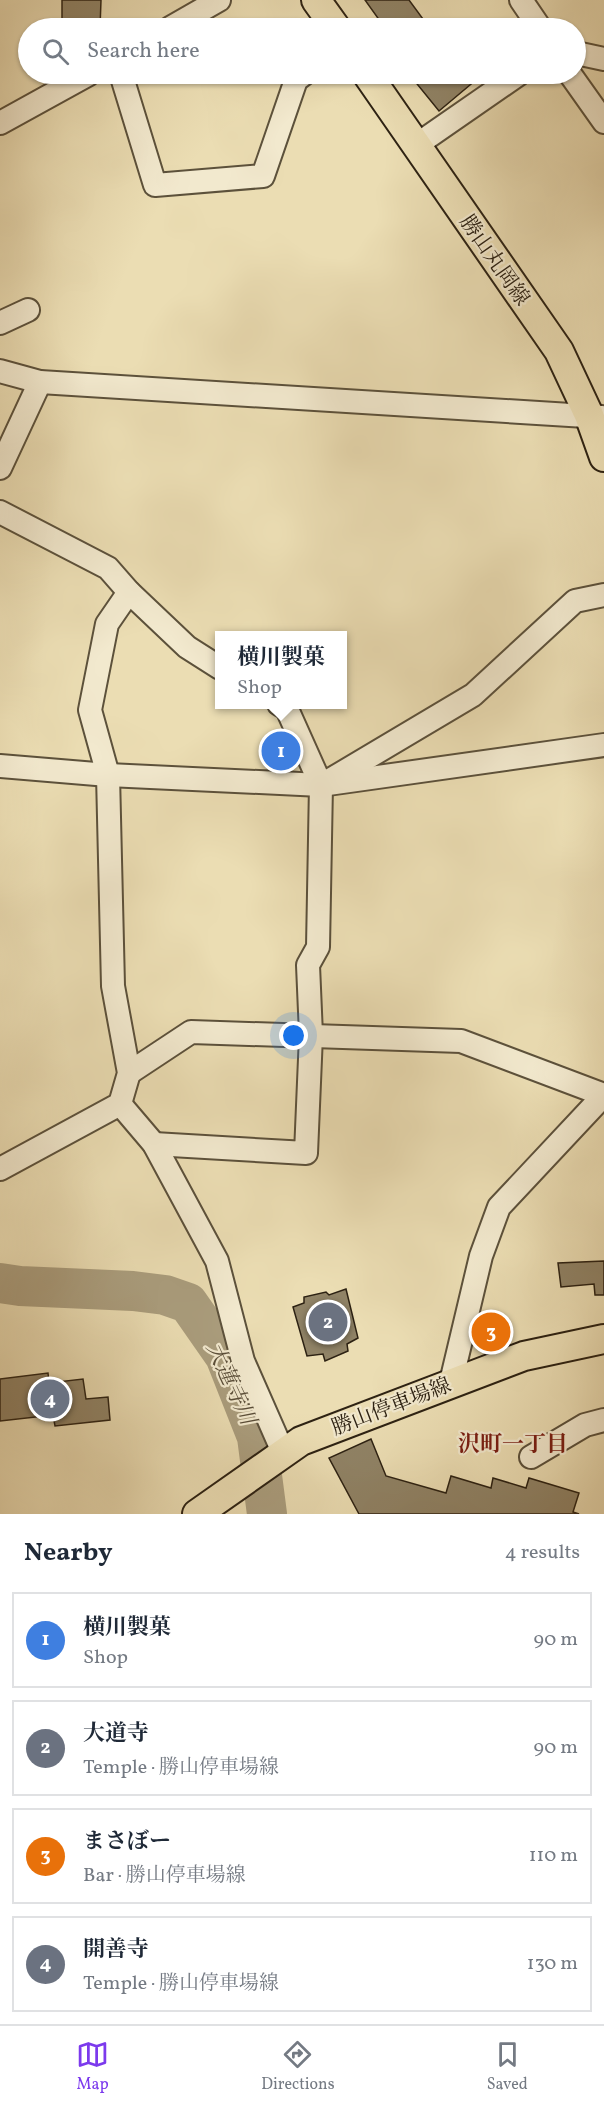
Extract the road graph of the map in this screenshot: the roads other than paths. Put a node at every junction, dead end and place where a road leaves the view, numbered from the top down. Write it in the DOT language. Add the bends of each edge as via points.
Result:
graph roads {
  1 [pos="219,0"];
  2 [pos="316,0"];
  3 [pos="521,0"];
  4 [pos="188,18"];
  5 [pos="329,18"];
  6 [pos="533,18"];
  7 [pos="586,55"];
  8 [pos="604,59"];
  9 [pos="71,84"];
  10 [pos="125,84"];
  11 [pos="295,84"];
  12 [pos="374,84"];
  13 [pos="505,84"];
  14 [pos="577,84"];
  15 [pos="604,122"];
  16 [pos="0,123"];
  17 [pos="415,146"];
  18 [pos="28,310"];
  19 [pos="0,324"];
  20 [pos="0,371"];
  21 [pos="40,382"];
  22 [pos="596,416"];
  23 [pos="604,457"];
  24 [pos="0,468"];
  25 [pos="0,512"];
  26 [pos="129,592"];
  27 [pos="604,595"];
  28 [pos="215,665"];
  29 [pos="285,709"];
  30 [pos="604,745"];
  31 [pos="0,766"];
  32 [pos="108,775"];
  33 [pos="321,785"];
  34 [pos="311,1035"];
  35 [pos="129,1073"];
  36 [pos="604,1095"];
  37 [pos="120,1104"];
  38 [pos="154,1144"];
  39 [pos="0,1169"];
  40 [pos="604,1339"];
  41 [pos="452,1382"];
  42 [pos="604,1420"];
  43 [pos="284,1452"];
  44 [pos="531,1457"];
  45 [pos="197,1514"];
  1 -- 4 [label="street"];
  2 -- 5 [label="main road"];
  3 -- 6 [label="street"];
  7 -- 8 [label="street"];
  9 -- 16 [label="street"];
  10 -- 11 [label="street" via="155,185 263,176"];
  12 -- 17 [label="main road, 勝山丸岡線"];
  13 -- 17 [label="street"];
  14 -- 15 [label="street"];
  17 -- 22 [label="main road, 勝山丸岡線" via="559,351"];
  18 -- 19 [label="street"];
  20 -- 21 [label="street"];
  21 -- 22 [label="street"];
  21 -- 24 [label="street"];
  22 -- 23 [label="main road, 勝山丸岡線"];
  25 -- 26 [label="street" via="108,568"];
  26 -- 28 [label="street" via="187,647"];
  26 -- 32 [label="street" via="107,624 90,710"];
  27 -- 33 [label="street" via="575,601 473,695"];
  29 -- 33 [label="street"];
  30 -- 33 [label="street"];
  31 -- 32 [label="street"];
  32 -- 33 [label="street"];
  32 -- 35 [label="street" via="113,986"];
  33 -- 34 [label="street" via="318,947 308,964"];
  34 -- 35 [label="street" via="191,1032"];
  34 -- 36 [label="street" via="461,1041"];
  34 -- 38 [label="street" via="306,1153"];
  35 -- 37 [label="street"];
  36 -- 41 [label="street" via="499,1207 481,1256"];
  37 -- 38 [label="street"];
  37 -- 39 [label="street"];
  38 -- 43 [label="street" via="217,1262 243,1361"];
  40 -- 41 [label="main road, 勝山停車場線" via="524,1356"];
  41 -- 43 [label="main road, 勝山停車場線" via="301,1441"];
  42 -- 44 [label="street" via="585,1425"];
  43 -- 45 [label="main road, 勝山停車場線"];
}
